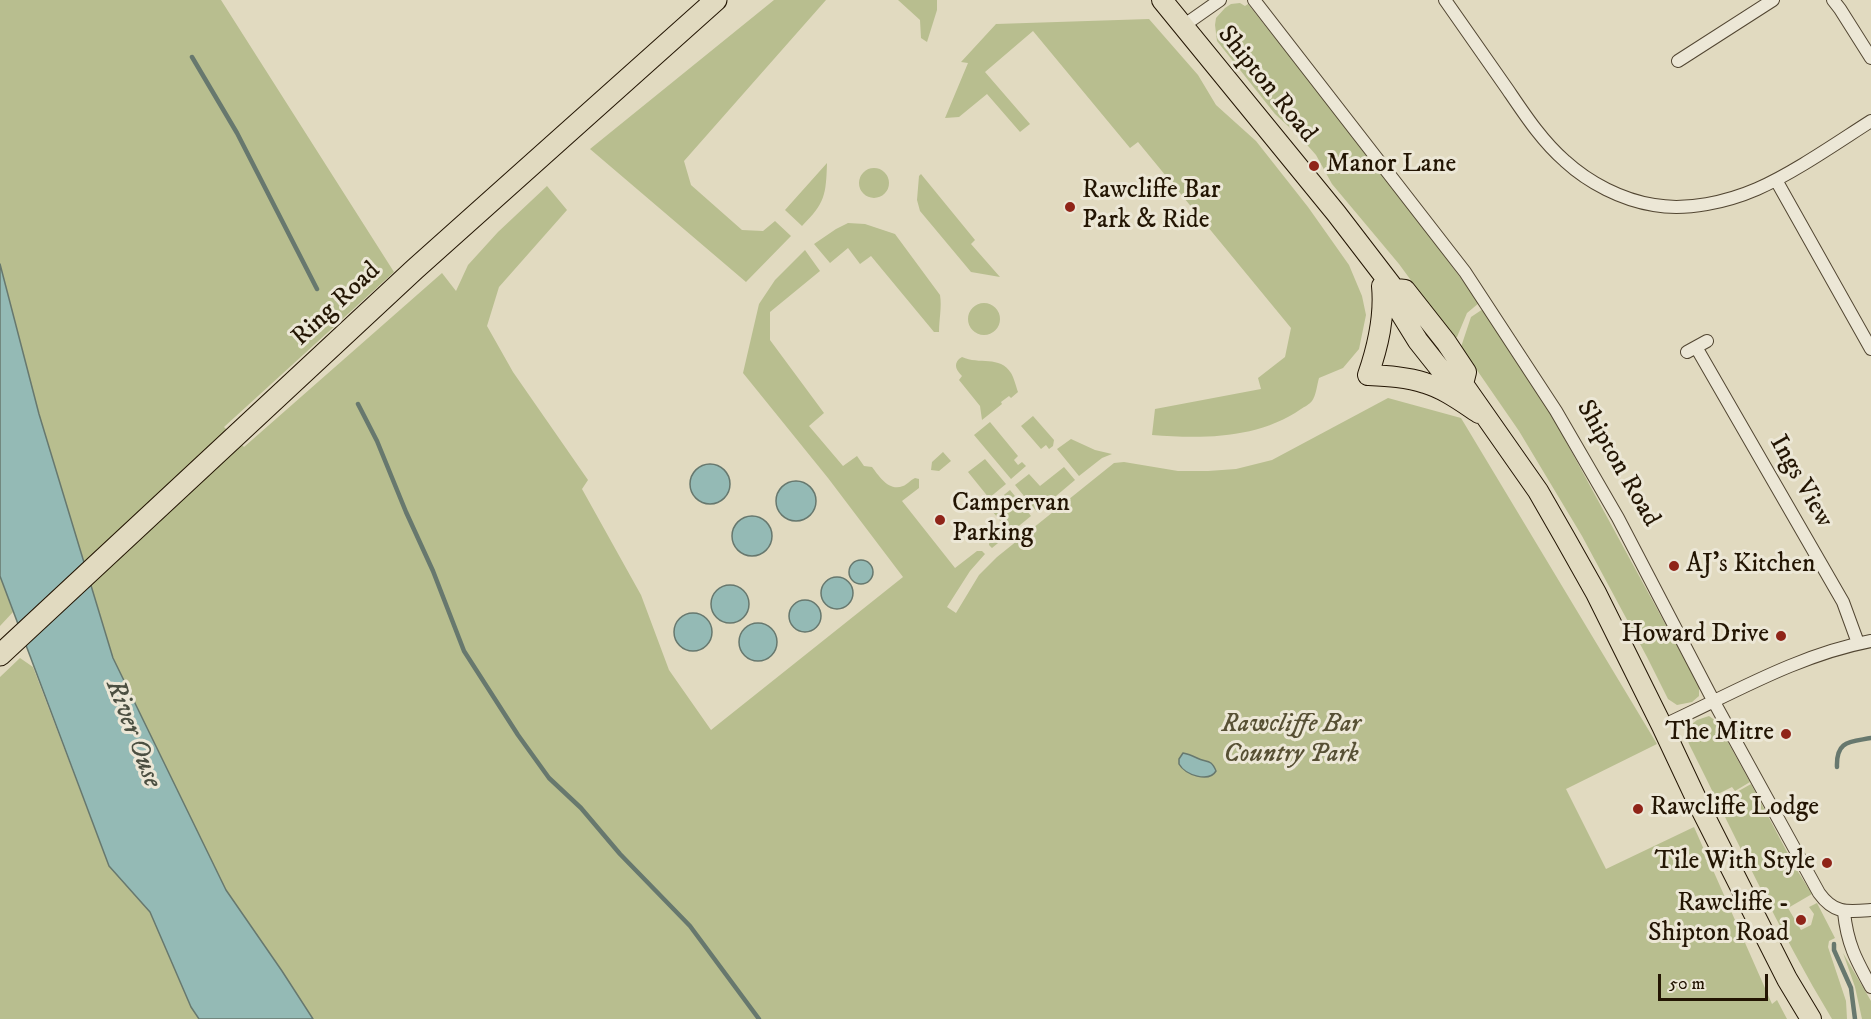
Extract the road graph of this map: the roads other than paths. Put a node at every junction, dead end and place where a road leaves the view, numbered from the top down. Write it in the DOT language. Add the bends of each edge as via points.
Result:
graph roads {
  1 [pos="716,0"];
  2 [pos="1162,0"];
  3 [pos="1220,0"];
  4 [pos="1254,0"];
  5 [pos="1445,0"];
  6 [pos="1773,0"];
  7 [pos="1833,0"];
  8 [pos="1183,26"];
  9 [pos="1871,58"];
  10 [pos="1678,61"];
  11 [pos="1871,122"];
  12 [pos="1776,180"];
  13 [pos="1380,271"];
  14 [pos="1394,289"];
  15 [pos="1418,341"];
  16 [pos="1446,342"];
  17 [pos="1697,347"];
  18 [pos="1871,349"];
  19 [pos="1463,384"];
  20 [pos="1486,418"];
  21 [pos="1871,641"];
  22 [pos="1858,644"];
  23 [pos="0,655"];
  24 [pos="1714,702"];
  25 [pos="1662,726"];
  26 [pos="1871,910"];
  27 [pos="1844,912"];
  28 [pos="1871,987"];
  29 [pos="1811,1019"];
  1 -- 23 [label="highway, Ring Road" via="445,242"];
  2 -- 8 [label="main road, Shipton Road"];
  3 -- 8 [label="street"];
  4 -- 24 [label="street, Shipton Road" via="1412,201 1486,303 1556,411 1618,518"];
  5 -- 12 [label="street" via="1543,138 1563,160 1601,186 1654,205 1677,206 1729,198"];
  6 -- 10 [label="street"];
  7 -- 9 [label="street"];
  8 -- 13 [label="main road, Shipton Road"];
  11 -- 12 [label="street"];
  12 -- 18 [label="street"];
  13 -- 14 [label="main road, Shipton Road"];
  13 -- 20 [label="main road" via="1382,326 1368,375 1427,383"];
  14 -- 15 [label="main road, Shipton Road" via="1392,299"];
  14 -- 16 [label="main road, Shipton Road" via="1405,290"];
  15 -- 16 [label="main road"];
  15 -- 19 [label="main road, Shipton Road" via="1451,381"];
  16 -- 19 [label="main road, Shipton Road" via="1466,372"];
  17 -- 22 [label="street, Ings View" via="1843,602"];
  19 -- 20 [label="main road, Shipton Road"];
  20 -- 25 [label="main road, Shipton Road" via="1538,491 1565,538"];
  21 -- 22 [label="street"];
  22 -- 24 [label="street" via="1790,666"];
  24 -- 25 [label="street"];
  24 -- 27 [label="street, Shipton Road" via="1819,893 1834,909"];
  25 -- 29 [label="main road, Shipton Road" via="1781,968"];
  26 -- 27 [label="street"];
  27 -- 28 [label="street" via="1853,954"];
}
